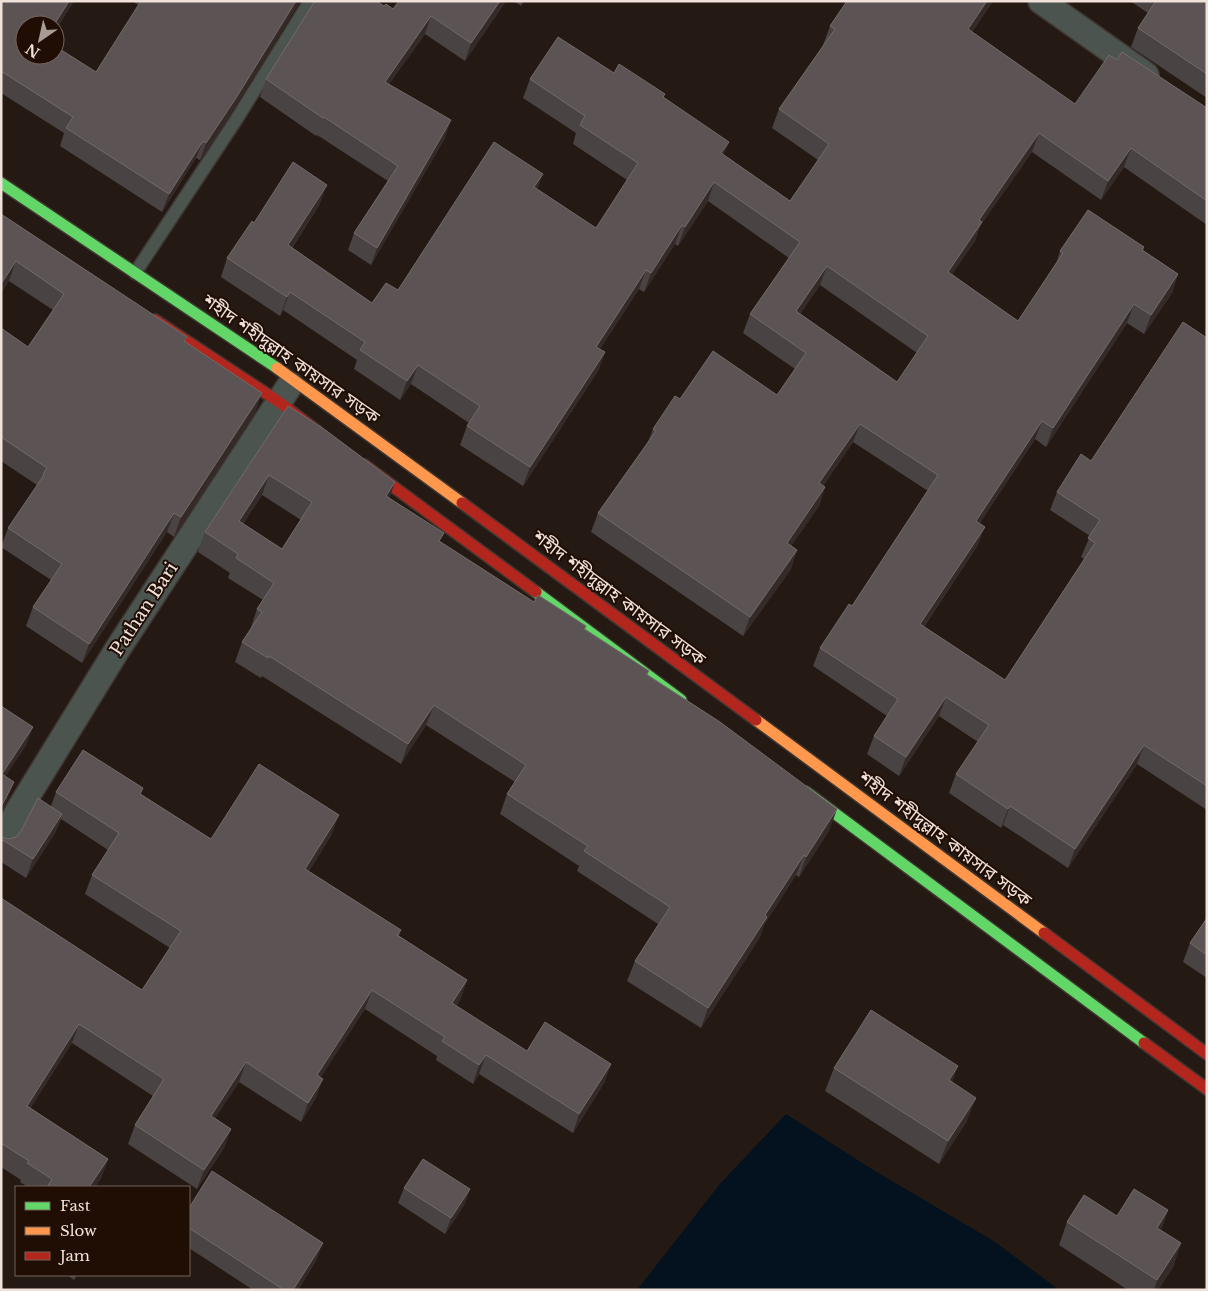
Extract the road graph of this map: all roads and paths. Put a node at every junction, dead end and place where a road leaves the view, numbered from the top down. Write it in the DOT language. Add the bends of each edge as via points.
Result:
graph roads {
  1 [pos="310,1"];
  2 [pos="1041,1"];
  3 [pos="1168,90"];
  4 [pos="1,183"];
  5 [pos="135,273"];
  6 [pos="144,312"];
  7 [pos="294,379"];
  8 [pos="279,402"];
  9 [pos="327,437"];
  10 [pos="358,461"];
  11 [pos="694,709"];
  12 [pos="797,786"];
  13 [pos="9,807"];
  14 [pos="1,844"];
  15 [pos="1207,1054"];
  16 [pos="1207,1089"];
  1 -- 5 [label="lane"];
  2 -- 3 [label="street"];
  4 -- 5 [label="main road, শহীদ শহীদুল্লাহ কায়সার সড়ক"];
  5 -- 7 [label="main road, শহীদ শহীদুল্লাহ কায়সার সড়ক"];
  6 -- 8 [label="main road"];
  7 -- 8 [label="street, Pathan Bari"];
  7 -- 15 [label="main road, শহীদ শহীদুল্লাহ কায়সার সড়ক"];
  8 -- 9 [label="main road"];
  8 -- 13 [label="street, Pathan Bari" via="117,650"];
  10 -- 11 [label="main road"];
  12 -- 16 [label="main road"];
  13 -- 14 [label="street, Pathan Bari"];
}
